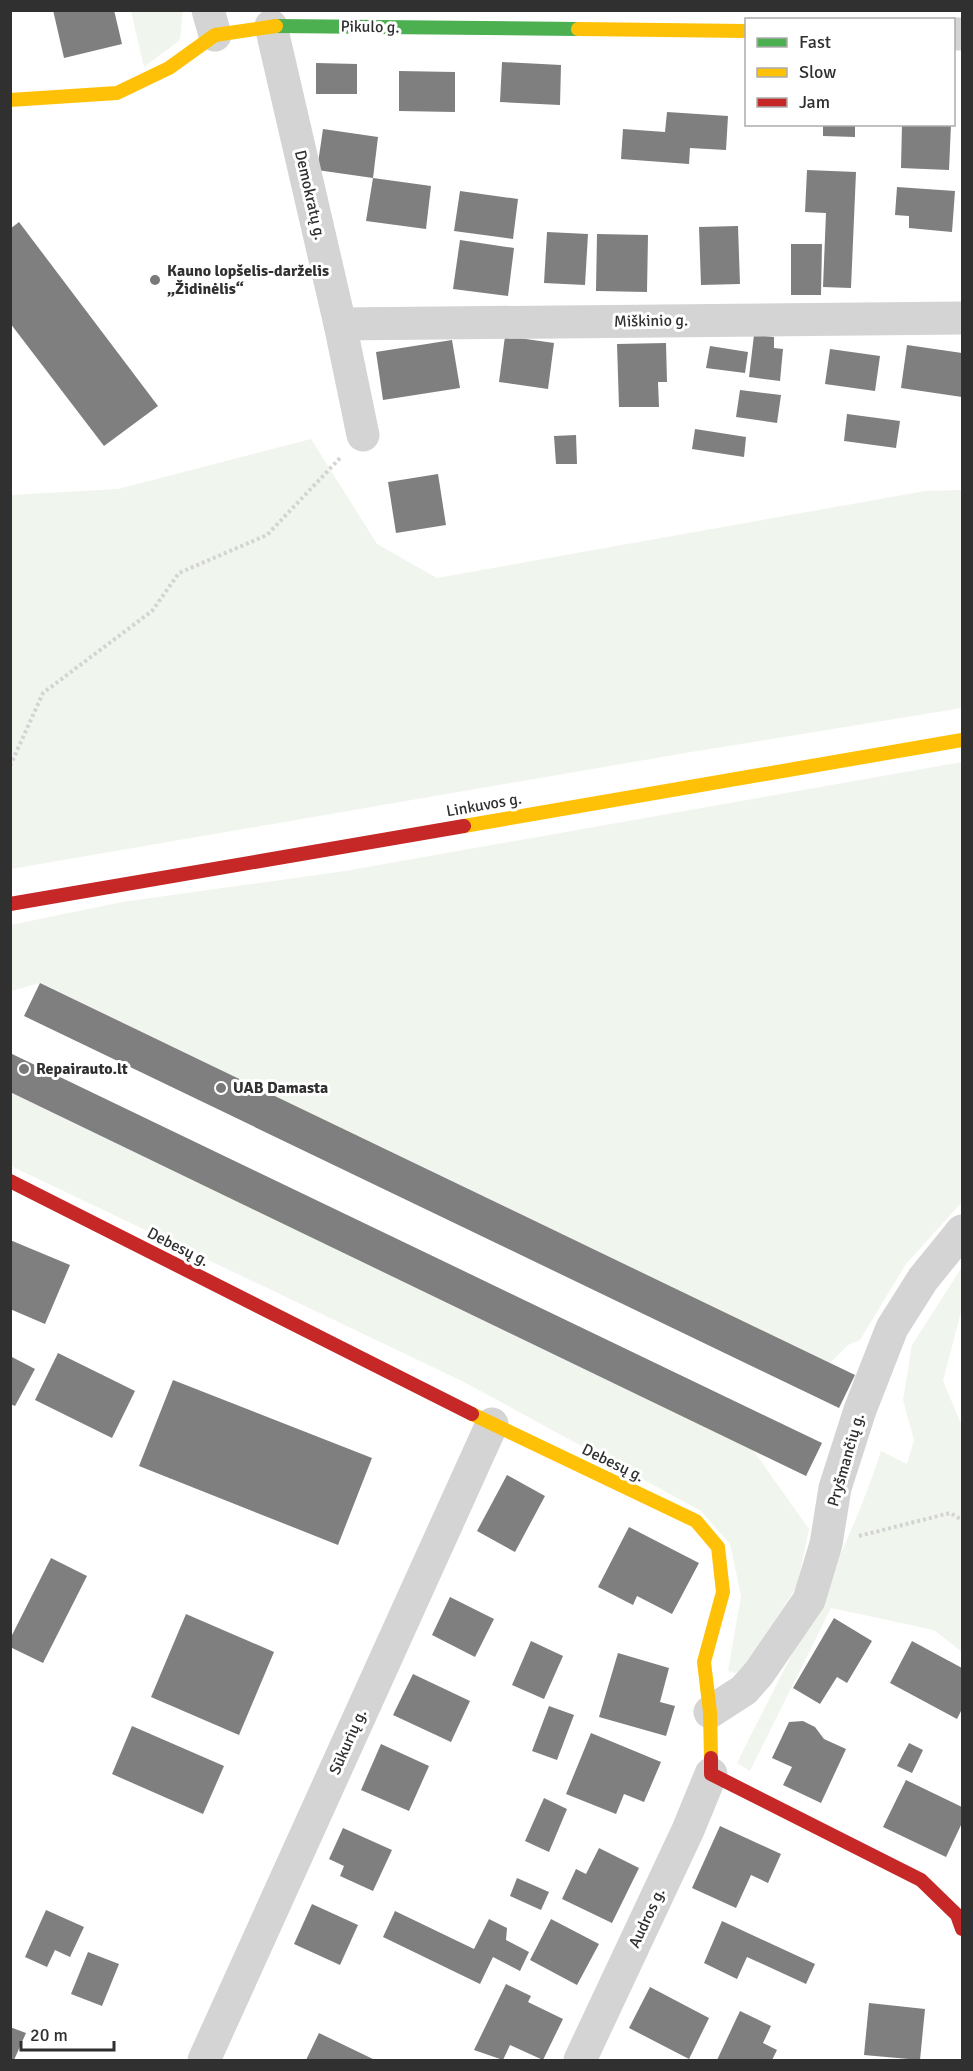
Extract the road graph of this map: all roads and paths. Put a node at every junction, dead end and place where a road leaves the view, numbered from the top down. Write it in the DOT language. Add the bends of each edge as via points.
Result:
graph roads {
  1 [pos="212,23"];
  2 [pos="270,26"];
  3 [pos="745,31"];
  4 [pos="10,100"];
  5 [pos="963,318"];
  6 [pos="340,324"];
  7 [pos="363,435"];
  8 [pos="963,740"];
  9 [pos="10,766"];
  10 [pos="10,904"];
  11 [pos="10,1181"];
  12 [pos="963,1231"];
  13 [pos="492,1424"];
  14 [pos="963,1520"];
  15 [pos="826,1544"];
  16 [pos="710,1712"];
  17 [pos="711,1774"];
  18 [pos="963,1929"];
  19 [pos="204,2061"];
  20 [pos="580,2061"];
  1 -- 2 [label="street, Pikulo g."];
  1 -- 4 [label="street, Pikulo g." via="169,68 117,93"];
  2 -- 3 [label="street, Pikulo g."];
  2 -- 6 [label="street, Demokratų g."];
  5 -- 6 [label="street, Miškinio g."];
  6 -- 7 [label="street, Demokratų g."];
  7 -- 9 [label="path" via="267,535 179,573 152,611 43,693"];
  8 -- 10 [label="street, Linkuvos g."];
  11 -- 13 [label="street, Debesų g."];
  12 -- 15 [label="street, Pryšmančių g." via="923,1279 892,1328 835,1488"];
  13 -- 16 [label="street, Debesų g." via="696,1521 718,1546 723,1592 704,1662"];
  13 -- 19 [label="street, Sūkurių g."];
  14 -- 15 [label="path" via="950,1513"];
  15 -- 16 [label="street, Pryšmančių g." via="808,1599 775,1651 744,1690"];
  16 -- 17 [label="street, Debesų g."];
  17 -- 18 [label="street" via="921,1880 957,1915"];
  17 -- 20 [label="street, Audros g."];
}
